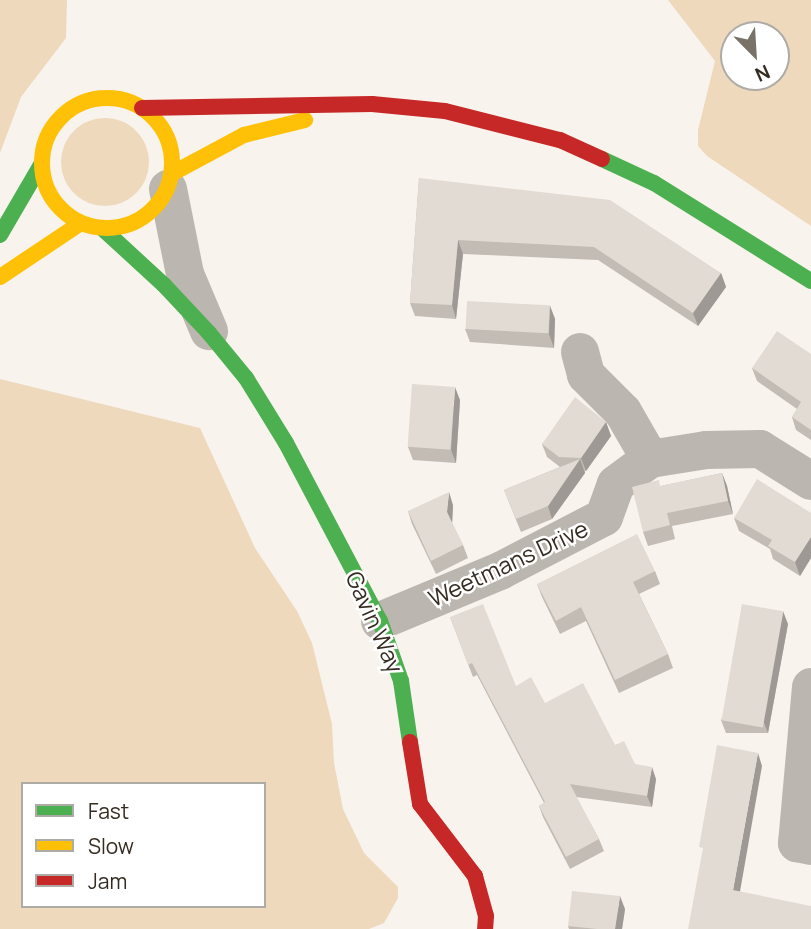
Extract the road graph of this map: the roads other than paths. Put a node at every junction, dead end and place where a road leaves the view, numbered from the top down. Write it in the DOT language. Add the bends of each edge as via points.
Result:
graph roads {
  1 [pos="372,104"];
  2 [pos="142,108"];
  3 [pos="42,163"];
  4 [pos="170,181"];
  5 [pos="81,223"];
  6 [pos="102,229"];
  7 [pos="0,235"];
  8 [pos="0,277"];
  9 [pos="811,281"];
  10 [pos="209,333"];
  11 [pos="580,352"];
  12 [pos="650,459"];
  13 [pos="811,481"];
  14 [pos="380,621"];
  15 [pos="811,687"];
  16 [pos="811,846"];
  17 [pos="485,929"];
  1 -- 2 [label="street"];
  1 -- 4 [label="street" via="244,135"];
  1 -- 9 [label="street" via="445,111 560,140 654,183"];
  2 -- 3 [label="street" via="111,98 89,100 68,111 46,141"];
  2 -- 4 [label="street" via="159,123 170,143"];
  3 -- 5 [label="street" via="48,192 62,211"];
  3 -- 7 [label="street"];
  4 -- 6 [label="street" via="145,217 125,227"];
  4 -- 10 [label="street, Gavin Way" via="185,274"];
  5 -- 6 [label="street"];
  5 -- 8 [label="street"];
  6 -- 10 [label="street, Gavin Way"];
  10 -- 14 [label="street, Gavin Way" via="246,377 286,443"];
  11 -- 12 [label="street" via="586,375 623,412"];
  12 -- 13 [label="street, Weetmans Drive" via="706,450 760,449"];
  12 -- 14 [label="street, Weetmans Drive" via="616,484 604,517 500,571"];
  14 -- 17 [label="street, Gavin Way" via="401,681 420,803 475,876"];
  15 -- 16 [label="street" via="797,843"];
}
